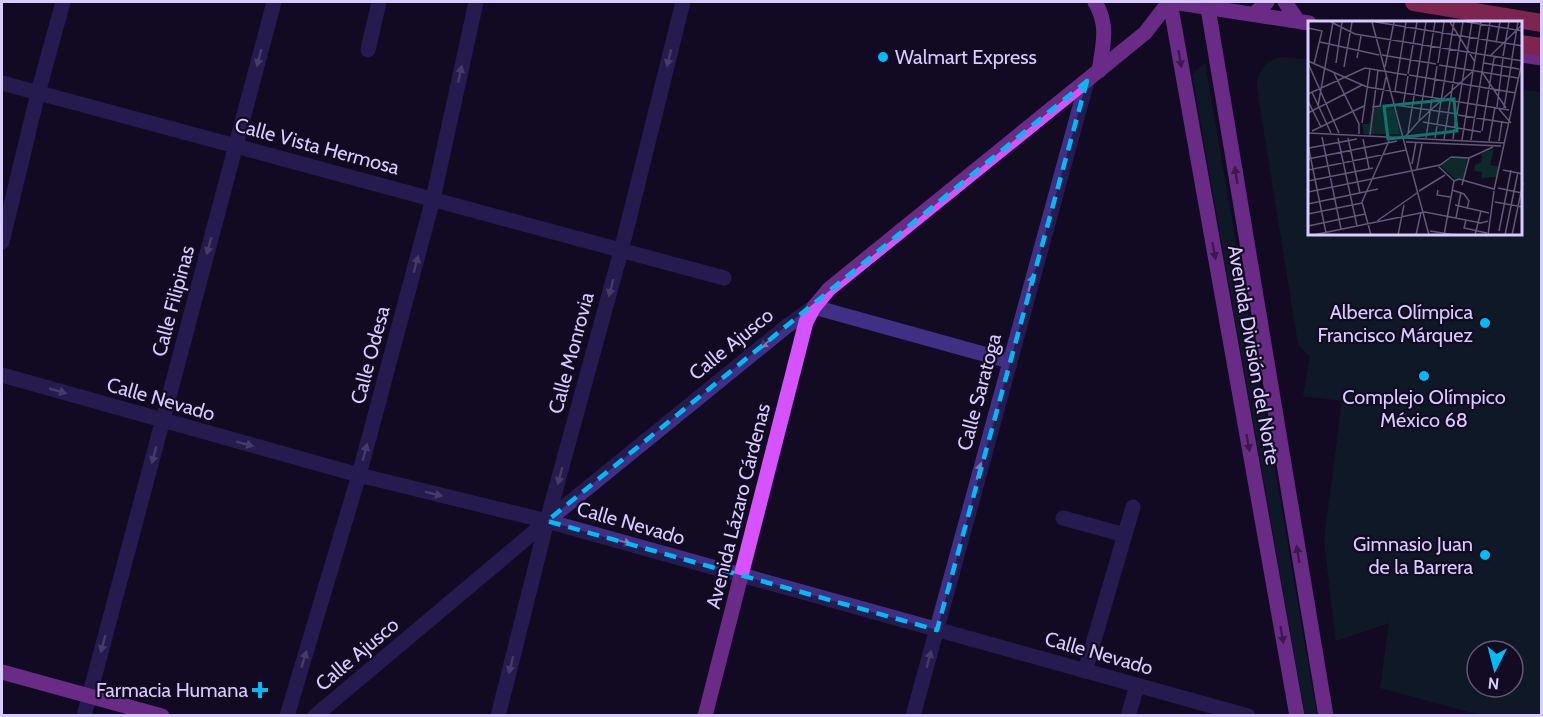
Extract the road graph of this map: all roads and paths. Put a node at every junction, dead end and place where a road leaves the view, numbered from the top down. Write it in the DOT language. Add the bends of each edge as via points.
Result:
graph roads {
  1 [pos="63,2"];
  2 [pos="274,2"];
  3 [pos="379,2"];
  4 [pos="476,2"];
  5 [pos="683,2"];
  6 [pos="1095,2"];
  7 [pos="1171,2"];
  8 [pos="1266,2"];
  9 [pos="1286,2"];
  10 [pos="1414,2"];
  11 [pos="1208,4"];
  12 [pos="1254,14"];
  13 [pos="1303,22"];
  14 [pos="1542,23"];
  15 [pos="1522,44"];
  16 [pos="1542,47"];
  17 [pos="368,50"];
  18 [pos="1522,55"];
  19 [pos="1542,58"];
  20 [pos="1099,71"];
  21 [pos="1087,81"];
  22 [pos="2,83"];
  23 [pos="38,93"];
  24 [pos="235,146"];
  25 [pos="434,199"];
  26 [pos="2,242"];
  27 [pos="621,251"];
  28 [pos="724,278"];
  29 [pos="814,307"];
  30 [pos="1009,360"];
  31 [pos="2,375"];
  32 [pos="163,421"];
  33 [pos="359,476"];
  34 [pos="1133,507"];
  35 [pos="1063,518"];
  36 [pos="547,521"];
  37 [pos="1125,535"];
  38 [pos="742,576"];
  39 [pos="937,630"];
  40 [pos="1086,671"];
  41 [pos="2,672"];
  42 [pos="1137,686"];
  43 [pos="90,696"];
  44 [pos="84,716"];
  45 [pos="162,716"];
  46 [pos="287,716"];
  47 [pos="315,716"];
  48 [pos="498,716"];
  49 [pos="705,716"];
  50 [pos="913,716"];
  51 [pos="1128,716"];
  52 [pos="1248,716"];
  53 [pos="1297,716"];
  54 [pos="1326,716"];
  1 -- 23 [label="street"];
  2 -- 24 [label="street, Calle Filipinas, one-way"];
  3 -- 17 [label="street"];
  25 -- 4 [label="street, Calle Odesa, one-way"];
  5 -- 27 [label="street, Calle Monrovia, one-way"];
  6 -- 20 [label="main road" via="1104,24"];
  7 -- 11 [label="main road"];
  7 -- 20 [label="main road, Calle Ajusco" via="1145,33"];
  7 -- 53 [label="main road, Avenida División del Norte, one-way"];
  8 -- 12 [label="main road"];
  9 -- 13 [label="main road"];
  10 -- 14 [label="highway"];
  11 -- 12 [label="main road"];
  54 -- 11 [label="main road, Avenida División del Norte, one-way"];
  12 -- 13 [label="main road"];
  15 -- 16 [label="highway"];
  18 -- 19 [label="main road"];
  20 -- 21 [label="main road, Calle Ajusco"];
  21 -- 29 [label="main road, Calle Ajusco" via="829,290"];
  30 -- 21 [label="street, Calle Saratoga, one-way"];
  22 -- 23 [label="street, Calle Vista Hermosa"];
  23 -- 24 [label="street, Calle Vista Hermosa"];
  23 -- 26 [label="street"];
  24 -- 25 [label="street, Calle Vista Hermosa"];
  24 -- 32 [label="street, Calle Filipinas, one-way"];
  25 -- 27 [label="street, Calle Vista Hermosa"];
  33 -- 25 [label="street, Calle Odesa, one-way"];
  27 -- 28 [label="street, Calle Vista Hermosa"];
  27 -- 36 [label="street, Calle Monrovia, one-way"];
  29 -- 30 [label="street"];
  29 -- 36 [label="street, Calle Ajusco, one-way"];
  29 -- 38 [label="main road, Avenida Lázaro Cárdenas"];
  39 -- 30 [label="street, Calle Saratoga, one-way"];
  31 -- 32 [label="street, Calle Nevado, one-way"];
  32 -- 33 [label="street, Calle Nevado, one-way"];
  32 -- 43 [label="street, Calle Filipinas, one-way"];
  33 -- 36 [label="street, Calle Nevado, one-way"];
  46 -- 33 [label="street, Calle Odesa, one-way"];
  34 -- 37 [label="street"];
  35 -- 37 [label="street"];
  36 -- 38 [label="street, Calle Nevado, one-way"];
  36 -- 47 [label="street, Calle Ajusco"];
  36 -- 48 [label="street, Calle Monrovia, one-way"];
  37 -- 40 [label="street"];
  38 -- 39 [label="street, Calle Nevado"];
  38 -- 49 [label="main road, Avenida Lázaro Cárdenas"];
  39 -- 40 [label="street, Calle Nevado"];
  50 -- 39 [label="street, Calle Saratoga, one-way"];
  40 -- 42 [label="street, Calle Nevado"];
  41 -- 43 [label="main road"];
  42 -- 51 [label="street"];
  42 -- 52 [label="street, Calle Nevado"];
  43 -- 44 [label="street, Calle Filipinas"];
  43 -- 45 [label="main road"];
}
